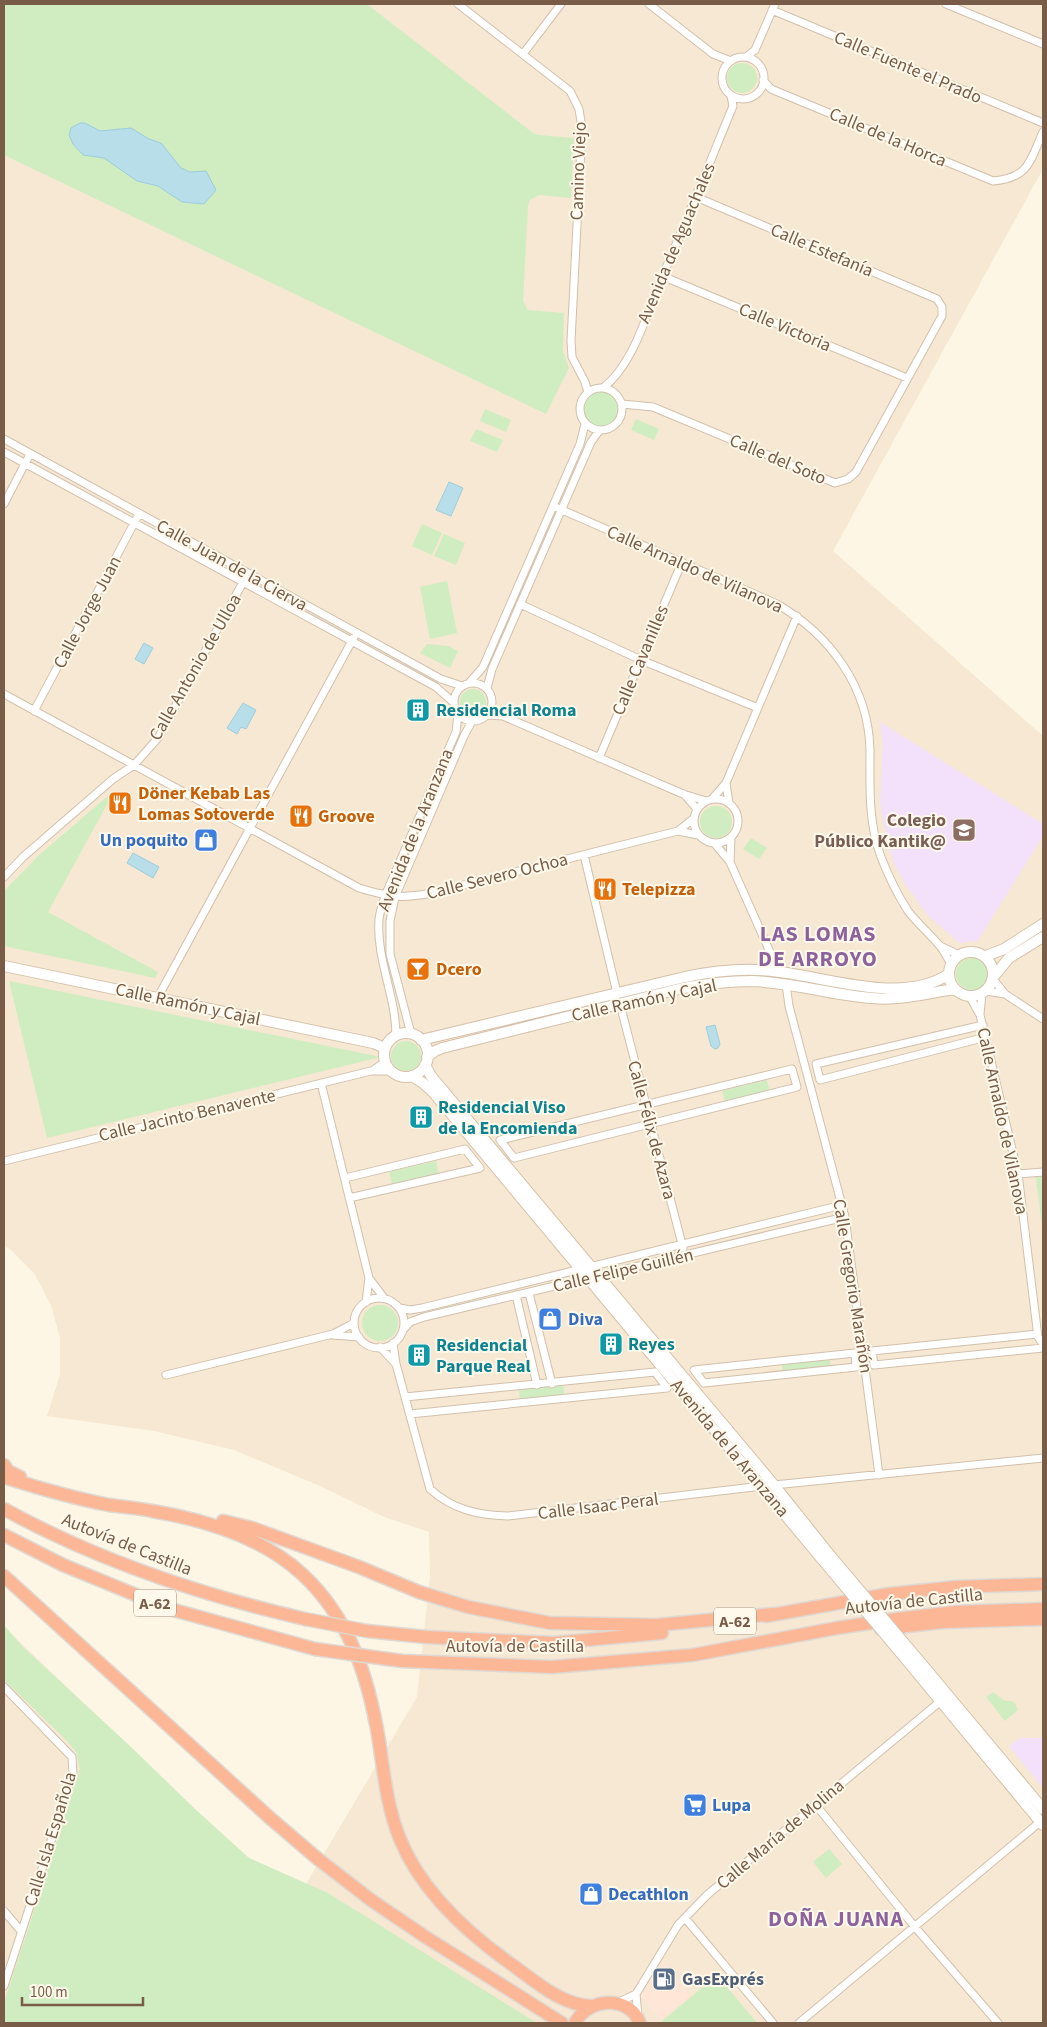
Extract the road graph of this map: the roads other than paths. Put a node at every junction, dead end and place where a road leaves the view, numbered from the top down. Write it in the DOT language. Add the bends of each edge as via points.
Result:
graph roads {
  1 [pos="458,4"];
  2 [pos="561,4"];
  3 [pos="649,4"];
  4 [pos="946,4"];
  5 [pos="774,7"];
  6 [pos="1043,44"];
  7 [pos="755,50"];
  8 [pos="523,54"];
  9 [pos="713,54"];
  10 [pos="746,57"];
  11 [pos="731,61"];
  12 [pos="757,62"];
  13 [pos="723,71"];
  14 [pos="763,80"];
  15 [pos="771,89"];
  16 [pos="760,90"];
  17 [pos="732,96"];
  18 [pos="741,99"];
  19 [pos="732,106"];
  20 [pos="1043,123"];
  21 [pos="1043,132"];
  22 [pos="696,198"];
  23 [pos="662,276"];
  24 [pos="942,308"];
  25 [pos="907,378"];
  26 [pos="614,379"];
  27 [pos="603,388"];
  28 [pos="588,392"];
  29 [pos="613,392"];
  30 [pos="622,404"];
  31 [pos="636,406"];
  32 [pos="623,412"];
  33 [pos="585,424"];
  34 [pos="599,431"];
  35 [pos="4,439"];
  36 [pos="4,452"];
  37 [pos="30,454"];
  38 [pos="25,464"];
  39 [pos="4,504"];
  40 [pos="553,506"];
  41 [pos="561,510"];
  42 [pos="139,514"];
  43 [pos="134,524"];
  44 [pos="682,562"];
  45 [pos="248,573"];
  46 [pos="243,583"];
  47 [pos="520,604"];
  48 [pos="797,616"];
  49 [pos="357,633"];
  50 [pos="352,641"];
  51 [pos="641,660"];
  52 [pos="465,684"];
  53 [pos="487,688"];
  54 [pos="4,694"];
  55 [pos="454,703"];
  56 [pos="492,705"];
  57 [pos="758,708"];
  58 [pos="34,710"];
  59 [pos="458,714"];
  60 [pos="488,715"];
  61 [pos="503,716"];
  62 [pos="472,721"];
  63 [pos="599,758"];
  64 [pos="134,765"];
  65 [pos="726,783"];
  66 [pos="683,794"];
  67 [pos="709,800"];
  68 [pos="729,803"];
  69 [pos="697,809"];
  70 [pos="693,820"];
  71 [pos="251,829"];
  72 [pos="678,831"];
  73 [pos="698,835"];
  74 [pos="731,838"];
  75 [pos="715,844"];
  76 [pos="584,855"];
  77 [pos="730,862"];
  78 [pos="4,876"];
  79 [pos="385,896"];
  80 [pos="395,897"];
  81 [pos="1043,924"];
  82 [pos="1043,937"];
  83 [pos="940,945"];
  84 [pos="959,955"];
  85 [pos="986,956"];
  86 [pos="4,966"];
  87 [pos="950,969"];
  88 [pos="774,971"];
  89 [pos="994,978"];
  90 [pos="786,984"];
  91 [pos="955,989"];
  92 [pos="984,992"];
  93 [pos="617,993"];
  94 [pos="1005,994"];
  95 [pos="970,996"];
  96 [pos="158,997"];
  97 [pos="620,1004"];
  98 [pos="980,1015"];
  99 [pos="1043,1019"];
  100 [pos="983,1025"];
  101 [pos="410,1034"];
  102 [pos="986,1037"];
  103 [pos="421,1040"];
  104 [pos="390,1042"];
  105 [pos="426,1061"];
  106 [pos="388,1066"];
  107 [pos="818,1074"];
  108 [pos="412,1076"];
  109 [pos="808,1076"];
  110 [pos="795,1080"];
  111 [pos="322,1083"];
  112 [pos="645,1106"];
  113 [pos="650,1123"];
  114 [pos="507,1150"];
  115 [pos="490,1154"];
  116 [pos="472,1158"];
  117 [pos="4,1161"];
  118 [pos="1043,1172"];
  119 [pos="1018,1174"];
  120 [pos="344,1178"];
  121 [pos="349,1198"];
  122 [pos="842,1206"];
  123 [pos="845,1216"];
  124 [pos="682,1244"];
  125 [pos="684,1255"];
  126 [pos="586,1268"];
  127 [pos="594,1277"];
  128 [pos="369,1278"];
  129 [pos="529,1292"];
  130 [pos="516,1296"];
  131 [pos="384,1298"];
  132 [pos="366,1302"];
  133 [pos="400,1308"];
  134 [pos="354,1323"];
  135 [pos="403,1330"];
  136 [pos="333,1334"];
  137 [pos="1038,1334"];
  138 [pos="359,1337"];
  139 [pos="393,1344"];
  140 [pos="1043,1346"];
  141 [pos="380,1347"];
  142 [pos="396,1364"];
  143 [pos="856,1367"];
  144 [pos="166,1375"];
  145 [pos="552,1384"];
  146 [pos="538,1385"];
  147 [pos="405,1398"];
  148 [pos="410,1414"];
  149 [pos="1043,1458"];
  150 [pos="4,1465"];
  151 [pos="879,1475"];
  152 [pos="4,1477"];
  153 [pos="774,1485"];
  154 [pos="762,1486"];
  155 [pos="42,1489"];
  156 [pos="4,1509"];
  157 [pos="154,1511"];
  158 [pos="4,1535"];
  159 [pos="825,1556"];
  160 [pos="4,1576"];
  161 [pos="1043,1584"];
  162 [pos="1043,1609"];
  163 [pos="773,1614"];
  164 [pos="1043,1619"];
  165 [pos="693,1655"];
  166 [pos="4,1687"];
  167 [pos="944,1698"];
  168 [pos="815,1804"];
  169 [pos="1043,1809"];
  170 [pos="1042,1824"];
  171 [pos="4,1911"];
  172 [pos="685,1918"];
  173 [pos="915,1927"];
  174 [pos="21,1931"];
  175 [pos="4,1986"];
  176 [pos="636,1994"];
  177 [pos="617,2003"];
  178 [pos="591,2006"];
  179 [pos="640,2021"];
  180 [pos="562,2023"];
  181 [pos="575,2023"];
  182 [pos="773,2023"];
  183 [pos="799,2023"];
  184 [pos="998,2023"];
  1 -- 8 [label="street, Camino Viejo"];
  2 -- 8 [label="street"];
  3 -- 9 [label="street"];
  4 -- 6 [label="street"];
  5 -- 7 [label="street"];
  5 -- 20 [label="street, Calle Fuente el Prado"];
  7 -- 10 [label="street"];
  7 -- 12 [label="street"];
  8 -- 28 [label="street, Camino Viejo" via="570,91 579,109 582,128 571,341 572,357"];
  9 -- 11 [label="street"];
  9 -- 13 [label="street"];
  10 -- 11 [label="street"];
  10 -- 12 [label="street"];
  11 -- 13 [label="street"];
  12 -- 14 [label="street"];
  13 -- 17 [label="street" via="723,84"];
  14 -- 15 [label="street, Calle de la Horca"];
  14 -- 16 [label="street"];
  15 -- 16 [label="street, Calle de la Horca"];
  15 -- 21 [label="street, Calle de la Horca" via="993,181 1020,174 1029,165"];
  16 -- 18 [label="street"];
  17 -- 18 [label="street"];
  17 -- 19 [label="street, Avenida de Aguachales"];
  18 -- 19 [label="street"];
  19 -- 22 [label="street, Avenida de Aguachales"];
  22 -- 23 [label="street, Avenida de Aguachales"];
  22 -- 24 [label="street, Calle Estefanía" via="937,298"];
  23 -- 25 [label="street, Calle Victoria"];
  23 -- 26 [label="street, Avenida de Aguachales" via="627,358"];
  24 -- 25 [label="street, Calle del Soto" via="942,316"];
  25 -- 31 [label="street, Calle del Soto" via="856,472 848,480 835,483 653,407"];
  26 -- 27 [label="street, Avenida de Aguachales"];
  26 -- 29 [label="street, Avenida de Aguachales"];
  27 -- 28 [label="street"];
  27 -- 29 [label="street"];
  28 -- 33 [label="street" via="579,407"];
  29 -- 30 [label="street"];
  30 -- 31 [label="street, Calle del Soto"];
  30 -- 32 [label="street"];
  31 -- 32 [label="street"];
  32 -- 34 [label="street" via="615,426"];
  33 -- 34 [label="street"];
  33 -- 40 [label="street" via="584,436"];
  34 -- 41 [label="street" via="590,442"];
  35 -- 37 [label="street, Calle Juan de la Cierva"];
  36 -- 38 [label="street, Calle Juan de la Cierva"];
  37 -- 38 [label="street"];
  37 -- 42 [label="street, Calle Juan de la Cierva"];
  38 -- 39 [label="street"];
  38 -- 43 [label="street, Calle Juan de la Cierva"];
  40 -- 41 [label="street, Calle Arnaldo de Vilanova"];
  40 -- 52 [label="street" via="483,667"];
  41 -- 44 [label="street, Calle Arnaldo de Vilanova"];
  41 -- 47 [label="street"];
  42 -- 43 [label="street, Calle Jorge Juan"];
  42 -- 45 [label="street, Calle Juan de la Cierva"];
  43 -- 46 [label="street, Calle Juan de la Cierva"];
  43 -- 58 [label="street, Calle Jorge Juan"];
  44 -- 48 [label="street, Calle Arnaldo de Vilanova"];
  44 -- 51 [label="street, Calle Cavanilles"];
  45 -- 46 [label="street, Calle Antonio de Ulloa"];
  45 -- 49 [label="street, Calle Juan de la Cierva"];
  46 -- 50 [label="street, Calle Juan de la Cierva"];
  46 -- 64 [label="street, Calle Antonio de Ulloa" via="158,738"];
  47 -- 51 [label="street"];
  47 -- 53 [label="street" via="488,677"];
  48 -- 57 [label="street"];
  48 -- 83 [label="street, Calle Arnaldo de Vilanova" via="831,647 857,688 868,729 871,814 880,855 908,910"];
  49 -- 50 [label="street"];
  49 -- 52 [label="street, Calle Juan de la Cierva" via="441,679"];
  50 -- 55 [label="street, Calle Juan de la Cierva" via="436,687"];
  50 -- 71 [label="street"];
  51 -- 57 [label="street"];
  51 -- 63 [label="street, Calle Cavanilles"];
  52 -- 53 [label="street" via="482,684"];
  52 -- 55 [label="street" via="457,691"];
  53 -- 56 [label="street" via="492,696"];
  54 -- 58 [label="street, Calle Severo Ochoa"];
  55 -- 59 [label="street"];
  56 -- 60 [label="street"];
  56 -- 61 [label="street"];
  57 -- 65 [label="street"];
  58 -- 64 [label="street, Calle Severo Ochoa"];
  59 -- 62 [label="street"];
  59 -- 79 [label="street, Avenida de la Aranzana" via="456,732"];
  60 -- 61 [label="street"];
  60 -- 62 [label="street"];
  61 -- 63 [label="street"];
  62 -- 80 [label="street, Avenida de la Aranzana"];
  63 -- 66 [label="street"];
  64 -- 71 [label="street, Calle Severo Ochoa"];
  64 -- 78 [label="street, Calle Antonio de Ulloa" via="113,779"];
  65 -- 67 [label="street"];
  65 -- 68 [label="street"];
  66 -- 67 [label="street"];
  66 -- 69 [label="street"];
  67 -- 68 [label="street"];
  67 -- 69 [label="street"];
  68 -- 74 [label="street" via="738,820"];
  69 -- 70 [label="street"];
  70 -- 72 [label="street, Calle Severo Ochoa"];
  70 -- 73 [label="street"];
  71 -- 79 [label="street, Calle Severo Ochoa" via="359,888"];
  71 -- 96 [label="street"];
  72 -- 73 [label="street, Calle Severo Ochoa"];
  72 -- 76 [label="street, Calle Severo Ochoa"];
  73 -- 75 [label="street"];
  74 -- 75 [label="street"];
  74 -- 77 [label="street"];
  75 -- 77 [label="street"];
  76 -- 80 [label="street, Calle Severo Ochoa" via="410,898"];
  76 -- 93 [label="street"];
  77 -- 88 [label="street" via="773,960"];
  79 -- 80 [label="street, Calle Severo Ochoa"];
  79 -- 104 [label="street, Avenida de la Aranzana" via="379,917 379,938 396,1019"];
  80 -- 101 [label="street, Avenida de la Aranzana" via="390,921 390,954"];
  81 -- 85 [label="street" via="1004,949"];
  82 -- 89 [label="street" via="1009,958"];
  83 -- 84 [label="street, Calle Arnaldo de Vilanova"];
  83 -- 87 [label="street, Calle Arnaldo de Vilanova"];
  84 -- 85 [label="street" via="972,951"];
  84 -- 87 [label="street"];
  85 -- 89 [label="street"];
  86 -- 96 [label="street, Calle Ramón y Cajal"];
  87 -- 88 [label="street, Calle Ramón y Cajal" via="934,982 892,988"];
  87 -- 91 [label="street"];
  88 -- 93 [label="street, Calle Ramón y Cajal" via="711,972"];
  89 -- 92 [label="street"];
  89 -- 94 [label="street"];
  90 -- 91 [label="street, Calle Ramón y Cajal" via="891,999"];
  90 -- 97 [label="street, Calle Ramón y Cajal" via="751,981 711,983"];
  90 -- 109 [label="street, Calle Gregorio Marañón"];
  91 -- 95 [label="street"];
  92 -- 94 [label="street"];
  92 -- 95 [label="street"];
  92 -- 98 [label="street, Calle Arnaldo de Vilanova"];
  93 -- 103 [label="street, Calle Ramón y Cajal"];
  94 -- 99 [label="street"];
  95 -- 98 [label="street, Calle Arnaldo de Vilanova"];
  96 -- 104 [label="street, Calle Ramón y Cajal" via="373,1043"];
  97 -- 105 [label="street, Calle Ramón y Cajal" via="442,1048"];
  97 -- 112 [label="street, Calle Félix de Azara"];
  98 -- 100 [label="street, Calle Arnaldo de Vilanova"];
  100 -- 102 [label="street, Calle Arnaldo de Vilanova"];
  100 -- 107 [label="street" via="816,1064"];
  101 -- 103 [label="street"];
  101 -- 104 [label="street"];
  102 -- 107 [label="street" via="820,1080"];
  102 -- 119 [label="street, Calle Arnaldo de Vilanova"];
  103 -- 105 [label="street" via="426,1049"];
  104 -- 106 [label="street"];
  105 -- 108 [label="street" via="422,1070"];
  105 -- 115 [label="street, Avenida de la Aranzana" via="431,1076"];
  106 -- 108 [label="street" via="401,1076"];
  106 -- 111 [label="street, Calle Jacinto Benavente"];
  107 -- 109 [label="street"];
  108 -- 115 [label="street, Avenida de la Aranzana" via="423,1082"];
  109 -- 110 [label="street"];
  109 -- 122 [label="street, Calle Gregorio Marañón"];
  110 -- 112 [label="street" via="792,1069"];
  110 -- 113 [label="street" via="797,1087"];
  111 -- 117 [label="street, Calle Jacinto Benavente"];
  111 -- 120 [label="street"];
  112 -- 113 [label="street, Calle Félix de Azara"];
  112 -- 114 [label="street" via="500,1140"];
  113 -- 114 [label="street" via="514,1158"];
  113 -- 124 [label="street, Calle Félix de Azara"];
  114 -- 115 [label="street"];
  115 -- 116 [label="street"];
  115 -- 126 [label="street, Avenida de la Aranzana"];
  116 -- 120 [label="street" via="465,1148"];
  116 -- 121 [label="street" via="480,1168"];
  118 -- 119 [label="street"];
  119 -- 137 [label="street, Calle Arnaldo de Vilanova"];
  120 -- 121 [label="street"];
  121 -- 128 [label="street"];
  122 -- 123 [label="street, Calle Gregorio Marañón"];
  122 -- 124 [label="street, Calle Felipe Guillén"];
  123 -- 125 [label="street, Calle Felipe Guillén"];
  123 -- 151 [label="street, Calle Gregorio Marañón"];
  124 -- 125 [label="street, Calle Félix de Azara"];
  124 -- 126 [label="street, Calle Felipe Guillén"];
  125 -- 127 [label="street, Calle Felipe Guillén"];
  126 -- 127 [label="street, Avenida de la Aranzana"];
  126 -- 133 [label="street, Calle Felipe Guillén" via="422,1308"];
  127 -- 129 [label="street, Calle Felipe Guillén"];
  127 -- 153 [label="street, Avenida de la Aranzana"];
  127 -- 154 [label="street, Avenida de la Aranzana"];
  128 -- 131 [label="street"];
  128 -- 132 [label="street"];
  129 -- 130 [label="street, Calle Felipe Guillén"];
  129 -- 145 [label="street"];
  130 -- 135 [label="street, Calle Felipe Guillén" via="424,1317 410,1322"];
  130 -- 146 [label="street"];
  131 -- 132 [label="street"];
  131 -- 133 [label="street"];
  132 -- 134 [label="street"];
  133 -- 135 [label="street"];
  134 -- 136 [label="street"];
  134 -- 138 [label="street"];
  135 -- 139 [label="street"];
  136 -- 138 [label="street"];
  136 -- 144 [label="street"];
  137 -- 140 [label="street, Calle Arnaldo de Vilanova"];
  137 -- 140 [label="street" via="872,1351 874,1365"];
  138 -- 141 [label="street" via="370,1346"];
  139 -- 141 [label="street"];
  139 -- 142 [label="street"];
  141 -- 142 [label="street"];
  142 -- 147 [label="street"];
  143 -- 143 [label="street" via="855,1353 694,1370 704,1383"];
  145 -- 146 [label="street"];
  145 -- 148 [label="street" via="655,1372 667,1388"];
  146 -- 147 [label="street"];
  147 -- 148 [label="street"];
  148 -- 154 [label="street, Calle Isaac Peral" via="430,1489 460,1509 485,1515 508,1516"];
  149 -- 151 [label="street"];
  150 -- 155 [label="highway" via="8,1471"];
  151 -- 153 [label="street"];
  152 -- 155 [label="highway"];
  153 -- 159 [label="street, Avenida de la Aranzana"];
  154 -- 159 [label="street, Avenida de la Aranzana"];
  155 -- 157 [label="highway" via="110,1505"];
  156 -- 163 [label="highway, Autovía de Castilla / A-62, bridge" via="78,1545 180,1586 305,1619 367,1631 553,1643 666,1632"];
  157 -- 163 [label="highway" via="194,1515 252,1528 419,1592 468,1607 550,1623 657,1625"];
  157 -- 178 [label="highway" via="257,1542 278,1554 312,1584 340,1619 357,1655 373,1709 390,1810 400,1840 420,1875 449,1910 487,1946 562,1998 576,2005"];
  158 -- 165 [label="highway, Autovía de Castilla / A-62, bridge" via="63,1565 170,1609 315,1649 402,1661 552,1668"];
  159 -- 167 [label="street, Avenida de la Aranzana, bridge"];
  160 -- 180 [label="highway" via="318,1859 417,1932"];
  161 -- 163 [label="highway, Autovía de Castilla / A-62" via="956,1587 889,1594"];
  162 -- 165 [label="highway, Autovía de Castilla / A-62" via="896,1618"];
  164 -- 165 [label="highway" via="943,1622"];
  166 -- 174 [label="street, Calle Isla Española" via="72,1757 73,1773"];
  167 -- 168 [label="street, Calle María de Molina"];
  167 -- 169 [label="street, Avenida de la Aranzana"];
  167 -- 170 [label="street, Avenida de la Aranzana"];
  168 -- 172 [label="street, Calle María de Molina" via="707,1895"];
  168 -- 173 [label="street"];
  170 -- 173 [label="street"];
  171 -- 174 [label="street"];
  172 -- 176 [label="street, Calle María de Molina" via="671,1935"];
  172 -- 182 [label="street"];
  173 -- 183 [label="street"];
  173 -- 184 [label="street"];
  174 -- 175 [label="street, Calle Isla Española"];
  176 -- 177 [label="street"];
  176 -- 179 [label="street"];
  177 -- 178 [label="highway"];
  177 -- 179 [label="highway" via="628,2008"];
  178 -- 181 [label="highway" via="580,2014"];
}
